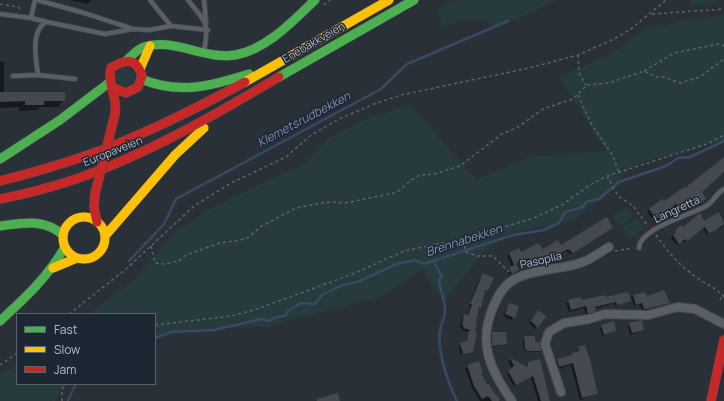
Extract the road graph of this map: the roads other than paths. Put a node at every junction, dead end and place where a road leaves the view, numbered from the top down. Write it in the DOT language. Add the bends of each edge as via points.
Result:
graph roads {
  1 [pos="36,0"];
  2 [pos="150,0"];
  3 [pos="188,0"];
  4 [pos="204,0"];
  5 [pos="315,0"];
  6 [pos="389,0"];
  7 [pos="414,0"];
  8 [pos="0,14"];
  9 [pos="31,18"];
  10 [pos="48,22"];
  11 [pos="206,23"];
  12 [pos="171,26"];
  13 [pos="133,29"];
  14 [pos="208,30"];
  15 [pos="150,46"];
  16 [pos="204,54"];
  17 [pos="127,60"];
  18 [pos="277,65"];
  19 [pos="140,69"];
  20 [pos="38,75"];
  21 [pos="13,76"];
  22 [pos="75,79"];
  23 [pos="141,79"];
  24 [pos="112,85"];
  25 [pos="131,92"];
  26 [pos="221,96"];
  27 [pos="227,108"];
  28 [pos="116,112"];
  29 [pos="0,159"];
  30 [pos="0,181"];
  31 [pos="724,189"];
  32 [pos="95,195"];
  33 [pos="0,199"];
  34 [pos="79,218"];
  35 [pos="97,222"];
  36 [pos="0,226"];
  37 [pos="63,235"];
  38 [pos="105,236"];
  39 [pos="65,247"];
  40 [pos="639,248"];
  41 [pos="611,249"];
  42 [pos="77,258"];
  43 [pos="53,268"];
  44 [pos="0,321"];
  45 [pos="724,324"];
  46 [pos="724,340"];
  47 [pos="561,392"];
  48 [pos="512,401"];
  49 [pos="711,401"];
  1 -- 9 [label="lane"];
  1 -- 13 [label="lane"];
  2 -- 12 [label="lane"];
  3 -- 11 [label="lane"];
  4 -- 11 [label="lane"];
  5 -- 16 [label="main road" via="256,47 231,56"];
  6 -- 18 [label="main road, Enebakkveien"];
  7 -- 27 [label="main road, Enebakkveien"];
  8 -- 9 [label="lane"];
  9 -- 10 [label="lane"];
  10 -- 13 [label="lane" via="105,34"];
  10 -- 20 [label="lane" via="42,24 39,29 35,58"];
  11 -- 14 [label="lane"];
  12 -- 13 [label="lane" via="149,30"];
  12 -- 14 [label="lane"];
  14 -- 16 [label="lane"];
  15 -- 16 [label="main road" via="161,45"];
  15 -- 17 [label="main road" via="139,49"];
  15 -- 19 [label="main road"];
  17 -- 19 [label="main road"];
  17 -- 24 [label="main road" via="114,65 109,72"];
  18 -- 23 [label="main road" via="218,83 189,88 156,86"];
  18 -- 26 [label="main road, Enebakkveien"];
  19 -- 23 [label="main road"];
  20 -- 21 [label="lane"];
  20 -- 22 [label="lane"];
  23 -- 25 [label="main road" via="138,87"];
  24 -- 25 [label="main road" via="122,93"];
  24 -- 28 [label="main road"];
  24 -- 29 [label="main road"];
  25 -- 28 [label="main road"];
  26 -- 30 [label="main road, Europaveien" via="145,133 52,167"];
  27 -- 33 [label="main road, Europaveien" via="136,157 62,184"];
  27 -- 38 [label="main road" via="175,155"];
  28 -- 32 [label="main road, bridge"];
  31 -- 40 [label="lane, Langretta" via="708,206 653,231 642,239"];
  32 -- 34 [label="main road"];
  32 -- 35 [label="main road"];
  34 -- 35 [label="main road" via="87,217"];
  34 -- 37 [label="main road" via="69,223"];
  35 -- 38 [label="main road"];
  36 -- 37 [label="main road" via="49,224"];
  37 -- 39 [label="main road"];
  38 -- 42 [label="main road" via="103,246 97,255 88,259"];
  39 -- 42 [label="main road"];
  39 -- 43 [label="main road"];
  41 -- 48 [label="street, Pasoplia" via="582,262 518,277 499,295 488,319 485,340 494,370"];
  42 -- 43 [label="main road"];
  43 -- 44 [label="main road"];
  45 -- 47 [label="street" via="700,311 685,307 648,315 605,314 589,320 564,323 549,332 545,344"];
  46 -- 49 [label="main road"];
}
